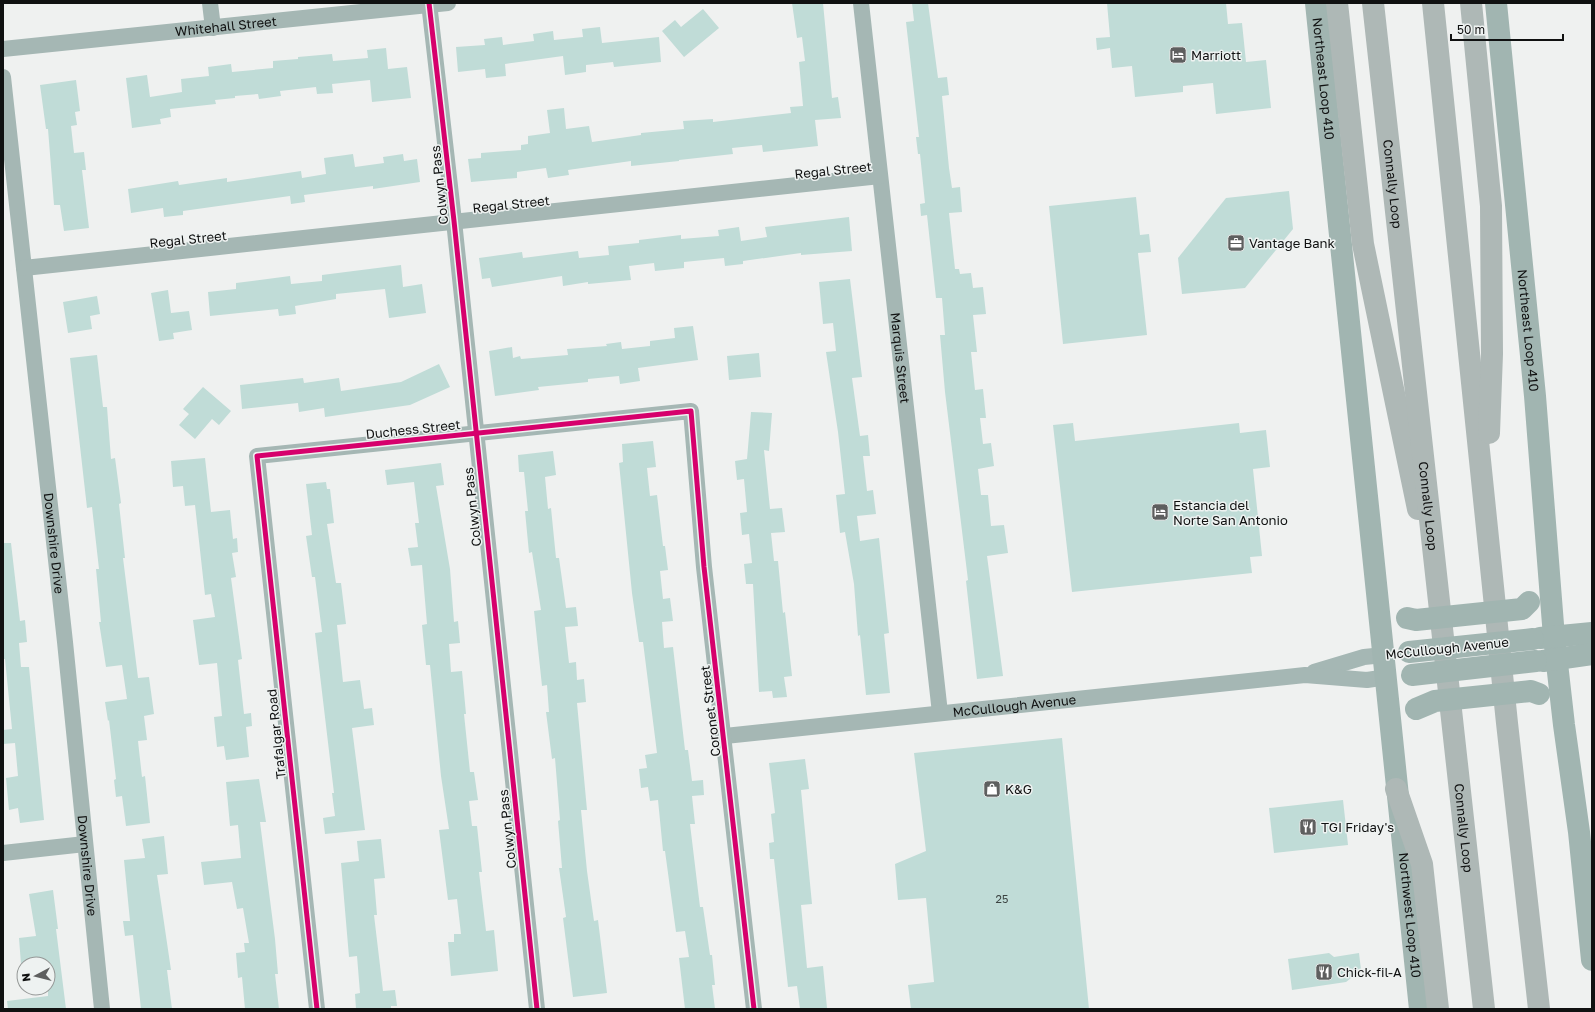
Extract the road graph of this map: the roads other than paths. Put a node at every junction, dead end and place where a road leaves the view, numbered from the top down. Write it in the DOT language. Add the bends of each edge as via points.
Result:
graph roads {
  1 [pos="210,3"];
  2 [pos="448,3"];
  3 [pos="861,3"];
  4 [pos="1316,3"];
  5 [pos="1337,3"];
  6 [pos="1373,3"];
  7 [pos="1433,3"];
  8 [pos="1471,3"];
  9 [pos="1496,3"];
  10 [pos="429,4"];
  11 [pos="213,28"];
  12 [pos="3,49"];
  13 [pos="3,77"];
  14 [pos="6,130"];
  15 [pos="880,176"];
  16 [pos="454,221"];
  17 [pos="24,268"];
  18 [pos="691,411"];
  19 [pos="475,434"];
  20 [pos="257,456"];
  21 [pos="1486,518"];
  22 [pos="1547,546"];
  23 [pos="1437,575"];
  24 [pos="1376,581"];
  25 [pos="1592,633"];
  26 [pos="1544,638"];
  27 [pos="1592,654"];
  28 [pos="1384,655"];
  29 [pos="1546,660"];
  30 [pos="1304,675"];
  31 [pos="1387,678"];
  32 [pos="940,713"];
  33 [pos="1564,725"];
  34 [pos="725,736"];
  35 [pos="1394,753"];
  36 [pos="1396,789"];
  37 [pos="85,844"];
  38 [pos="3,853"];
  39 [pos="1477,951"];
  40 [pos="1592,960"];
  41 [pos="102,1009"];
  42 [pos="317,1009"];
  43 [pos="537,1009"];
  44 [pos="754,1009"];
  45 [pos="1420,1009"];
  46 [pos="1438,1009"];
  47 [pos="1474,1009"];
  48 [pos="1484,1009"];
  49 [pos="1539,1009"];
  1 -- 11 [label="street"];
  2 -- 10 [label="street, Whitehall Street"];
  3 -- 15 [label="street, Marquis Street"];
  4 -- 24 [label="main road, Northeast Loop 410"];
  5 -- 23 [label="highway" via="1363,244 1413,491"];
  6 -- 23 [label="highway, Connally Loop"];
  7 -- 21 [label="highway"];
  8 -- 21 [label="highway" via="1492,234 1492,354"];
  9 -- 22 [label="main road, Northeast Loop 410" via="1535,396"];
  10 -- 11 [label="street, Whitehall Street"];
  10 -- 16 [label="street, Colwyn Pass"];
  11 -- 12 [label="street, Whitehall Street"];
  13 -- 14 [label="street, Downshire Drive"];
  14 -- 17 [label="street, Downshire Drive"];
  15 -- 16 [label="street, Regal Street"];
  15 -- 32 [label="street, Marquis Street"];
  16 -- 17 [label="street, Regal Street"];
  16 -- 19 [label="street, Colwyn Pass"];
  17 -- 37 [label="street, Downshire Drive"];
  18 -- 19 [label="street, Duchess Street"];
  18 -- 34 [label="street, Coronet Street" via="704,567"];
  19 -- 20 [label="street, Duchess Street"];
  19 -- 43 [label="street, Colwyn Pass"];
  20 -- 42 [label="street, Trafalgar Road"];
  21 -- 49 [label="highway"];
  22 -- 24 [label="main road, bridge" via="1535,596 1522,609 1416,620 1406,618 1393,608"];
  22 -- 26 [label="main road, Northeast Loop 410"];
  23 -- 39 [label="highway, Connally Loop"];
  24 -- 28 [label="main road, Northeast Loop 410"];
  25 -- 26 [label="main road, McCullough Avenue"];
  26 -- 28 [label="main road, McCullough Avenue, bridge"];
  26 -- 29 [label="main road, Northeast Loop 410"];
  27 -- 29 [label="main road, McCullough Avenue"];
  28 -- 30 [label="street, McCullough Avenue" via="1364,657"];
  28 -- 31 [label="main road, Northwest Loop 410"];
  29 -- 31 [label="main road, McCullough Avenue, bridge"];
  29 -- 33 [label="main road"];
  30 -- 31 [label="street, McCullough Avenue" via="1367,680"];
  30 -- 32 [label="street, McCullough Avenue"];
  31 -- 35 [label="main road, Northwest Loop 410"];
  32 -- 34 [label="street, McCullough Avenue"];
  33 -- 35 [label="main road, bridge" via="1546,700 1531,691 1434,701 1416,709 1401,727"];
  33 -- 40 [label="main road" via="1578,824"];
  34 -- 44 [label="street, Coronet Street"];
  35 -- 36 [label="main road, Northwest Loop 410"];
  36 -- 45 [label="main road, Northwest Loop 410"];
  36 -- 46 [label="highway" via="1422,864"];
  37 -- 38 [label="street"];
  37 -- 41 [label="street, Downshire Drive"];
  39 -- 47 [label="highway"];
  39 -- 48 [label="highway, Connally Loop"];
}
